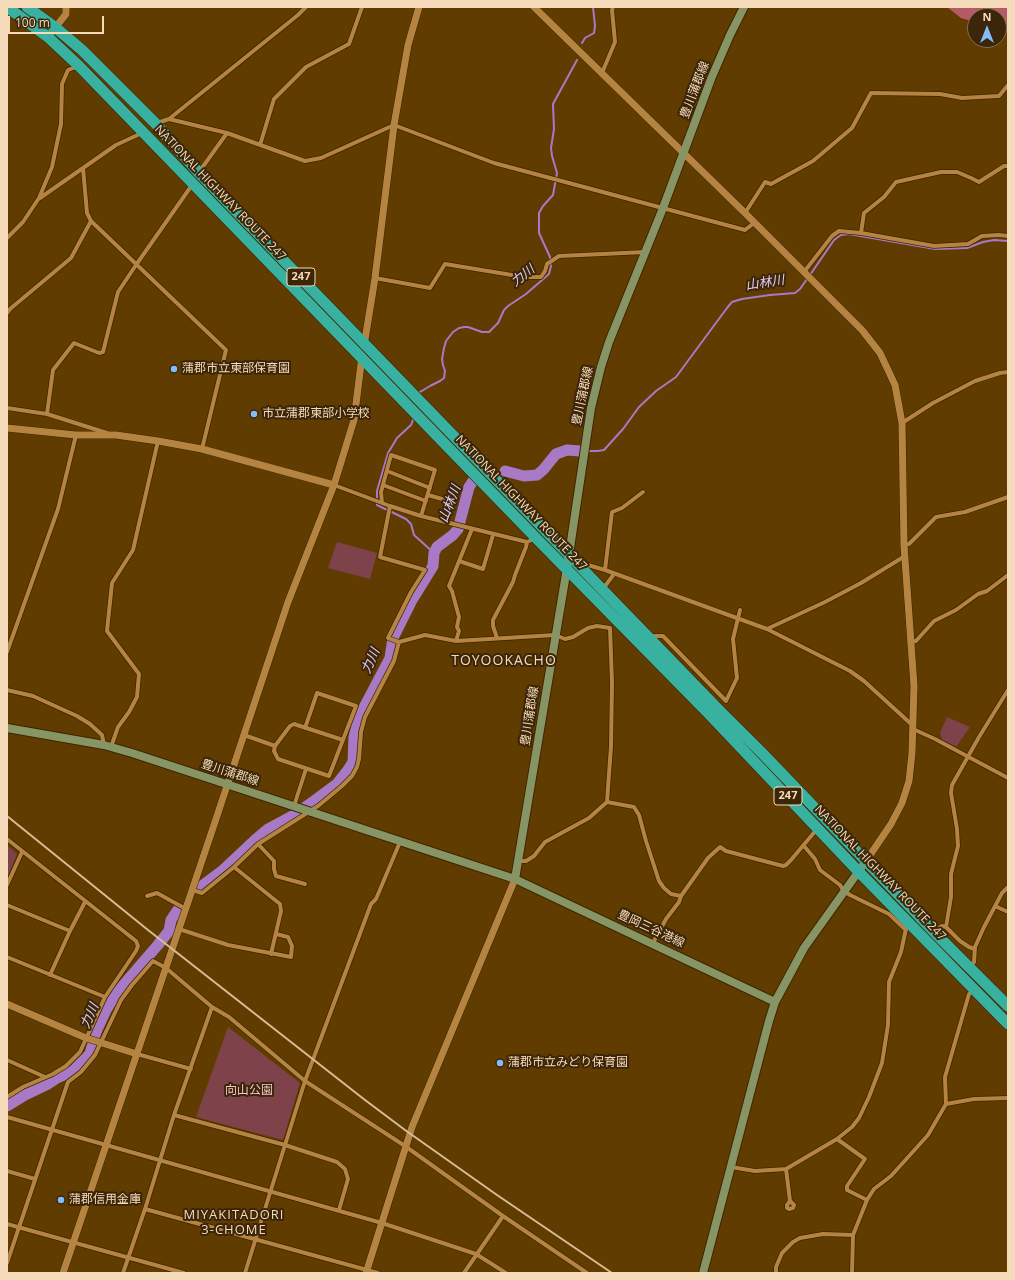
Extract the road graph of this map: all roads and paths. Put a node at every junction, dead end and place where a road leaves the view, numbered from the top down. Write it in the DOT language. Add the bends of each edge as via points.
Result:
graph roads {
  1 [pos="7,7"];
  2 [pos="27,7"];
  3 [pos="66,7"];
  4 [pos="306,7"];
  5 [pos="362,7"];
  6 [pos="419,7"];
  7 [pos="534,7"];
  8 [pos="613,7"];
  9 [pos="744,7"];
  10 [pos="56,28"];
  11 [pos="48,37"];
  12 [pos="79,66"];
  13 [pos="602,73"];
  14 [pos="1008,85"];
  15 [pos="169,119"];
  16 [pos="156,124"];
  17 [pos="394,125"];
  18 [pos="144,132"];
  19 [pos="227,133"];
  20 [pos="260,145"];
  21 [pos="683,154"];
  22 [pos="1008,166"];
  23 [pos="82,168"];
  24 [pos="199,173"];
  25 [pos="192,184"];
  26 [pos="39,198"];
  27 [pos="663,208"];
  28 [pos="745,213"];
  29 [pos="91,221"];
  30 [pos="754,223"];
  31 [pos="861,233"];
  32 [pos="1008,236"];
  33 [pos="7,238"];
  34 [pos="646,252"];
  35 [pos="136,265"];
  36 [pos="804,273"];
  37 [pos="375,278"];
  38 [pos="7,313"];
  39 [pos="365,344"];
  40 [pos="362,358"];
  41 [pos="1008,372"];
  42 [pos="7,408"];
  43 [pos="47,414"];
  44 [pos="902,423"];
  45 [pos="7,428"];
  46 [pos="76,434"];
  47 [pos="116,435"];
  48 [pos="158,441"];
  49 [pos="202,449"];
  50 [pos="387,472"];
  51 [pos="334,485"];
  52 [pos="383,485"];
  53 [pos="430,488"];
  54 [pos="643,492"];
  55 [pos="428,495"];
  56 [pos="1008,497"];
  57 [pos="426,501"];
  58 [pos="449,501"];
  59 [pos="380,502"];
  60 [pos="389,510"];
  61 [pos="421,516"];
  62 [pos="472,529"];
  63 [pos="492,535"];
  64 [pos="531,540"];
  65 [pos="904,545"];
  66 [pos="568,554"];
  67 [pos="905,556"];
  68 [pos="459,561"];
  69 [pos="581,567"];
  70 [pos="567,568"];
  71 [pos="605,570"];
  72 [pos="614,574"];
  73 [pos="1008,575"];
  74 [pos="603,589"];
  75 [pos="740,610"];
  76 [pos="738,620"];
  77 [pos="767,629"];
  78 [pos="555,635"];
  79 [pos="648,636"];
  80 [pos="497,638"];
  81 [pos="456,641"];
  82 [pos="398,642"];
  83 [pos="910,642"];
  84 [pos="7,652"];
  85 [pos="7,690"];
  86 [pos="1008,690"];
  87 [pos="913,726"];
  88 [pos="7,728"];
  89 [pos="305,728"];
  90 [pos="244,736"];
  91 [pos="343,740"];
  92 [pos="107,746"];
  93 [pos="275,746"];
  94 [pos="968,757"];
  95 [pos="306,768"];
  96 [pos="1008,778"];
  97 [pos="228,784"];
  98 [pos="607,802"];
  99 [pos="296,807"];
  100 [pos="308,811"];
  101 [pos="818,828"];
  102 [pos="7,839"];
  103 [pos="400,842"];
  104 [pos="258,844"];
  105 [pos="804,846"];
  106 [pos="22,852"];
  107 [pos="519,861"];
  108 [pos="866,861"];
  109 [pos="234,867"];
  110 [pos="858,870"];
  111 [pos="516,879"];
  112 [pos="305,884"];
  113 [pos="7,885"];
  114 [pos="193,890"];
  115 [pos="844,890"];
  116 [pos="1007,890"];
  117 [pos="147,896"];
  118 [pos="681,896"];
  119 [pos="86,902"];
  120 [pos="7,905"];
  121 [pos="995,906"];
  122 [pos="186,909"];
  123 [pos="1008,912"];
  124 [pos="907,926"];
  125 [pos="946,926"];
  126 [pos="179,929"];
  127 [pos="70,931"];
  128 [pos="933,931"];
  129 [pos="276,934"];
  130 [pos="653,943"];
  131 [pos="975,949"];
  132 [pos="271,954"];
  133 [pos="7,957"];
  134 [pos="166,968"];
  135 [pos="970,968"];
  136 [pos="50,975"];
  137 [pos="974,990"];
  138 [pos="105,997"];
  139 [pos="775,1002"];
  140 [pos="7,1004"];
  141 [pos="1008,1006"];
  142 [pos="212,1008"];
  143 [pos="1008,1024"];
  144 [pos="86,1038"];
  145 [pos="100,1043"];
  146 [pos="137,1054"];
  147 [pos="7,1060"];
  148 [pos="191,1069"];
  149 [pos="45,1078"];
  150 [pos="305,1081"];
  151 [pos="7,1097"];
  152 [pos="1008,1098"];
  153 [pos="946,1104"];
  154 [pos="174,1115"];
  155 [pos="7,1117"];
  156 [pos="52,1130"];
  157 [pos="837,1139"];
  158 [pos="106,1145"];
  159 [pos="286,1146"];
  160 [pos="405,1146"];
  161 [pos="160,1160"];
  162 [pos="732,1167"];
  163 [pos="786,1169"];
  164 [pos="7,1171"];
  165 [pos="35,1179"];
  166 [pos="270,1192"];
  167 [pos="866,1200"];
  168 [pos="790,1201"];
  169 [pos="146,1209"];
  170 [pos="339,1210"];
  171 [pos="503,1216"];
  172 [pos="382,1223"];
  173 [pos="7,1224"];
  174 [pos="18,1227"];
  175 [pos="853,1235"];
  176 [pos="256,1239"];
  177 [pos="74,1242"];
  178 [pos="476,1254"];
  179 [pos="128,1257"];
  180 [pos="7,1263"];
  181 [pos="367,1272"];
  182 [pos="582,1272"];
  183 [pos="63,1273"];
  184 [pos="123,1273"];
  185 [pos="184,1273"];
  186 [pos="245,1273"];
  187 [pos="378,1273"];
  188 [pos="464,1273"];
  189 [pos="506,1273"];
  190 [pos="587,1273"];
  191 [pos="703,1273"];
  192 [pos="776,1273"];
  193 [pos="852,1273"];
  1 -- 11 [label="highway, NATIONAL HIGHWAY ROUTE 247 / 247"];
  2 -- 10 [label="highway, NATIONAL HIGHWAY ROUTE 247 / 247"];
  3 -- 10 [label="street" via="66,14"];
  4 -- 15 [label="street"];
  5 -- 20 [label="street" via="349,44 306,67 274,99"];
  6 -- 17 [label="street" via="408,45"];
  7 -- 13 [label="street"];
  8 -- 13 [label="street" via="615,42"];
  9 -- 21 [label="main road, 豊川蒲郡線" via="711,79"];
  10 -- 11 [label="street"];
  10 -- 16 [label="highway, NATIONAL HIGHWAY ROUTE 247 / 247" via="82,50"];
  11 -- 12 [label="highway, NATIONAL HIGHWAY ROUTE 247 / 247"];
  12 -- 18 [label="highway, NATIONAL HIGHWAY ROUTE 247 / 247"];
  12 -- 26 [label="street" via="68,70 62,84 61,124 52,167"];
  13 -- 21 [label="street"];
  14 -- 28 [label="street" via="999,96 962,98 940,94 871,93 852,128 813,161 771,184 764,182"];
  15 -- 16 [label="street"];
  15 -- 19 [label="street"];
  16 -- 24 [label="highway, NATIONAL HIGHWAY ROUTE 247 / 247"];
  17 -- 20 [label="street" via="322,158 305,162"];
  17 -- 27 [label="street" via="494,163"];
  17 -- 37 [label="street"];
  18 -- 23 [label="street" via="116,145"];
  18 -- 25 [label="highway, NATIONAL HIGHWAY ROUTE 247 / 247"];
  19 -- 20 [label="street"];
  19 -- 24 [label="street"];
  21 -- 27 [label="main road, 豊川蒲郡線"];
  21 -- 28 [label="street"];
  22 -- 31 [label="street" via="979,182 957,172 940,172 896,182 884,197 864,213"];
  23 -- 26 [label="street"];
  23 -- 29 [label="street" via="87,213"];
  24 -- 39 [label="highway, NATIONAL HIGHWAY ROUTE 247 / 247"];
  25 -- 35 [label="street"];
  25 -- 40 [label="highway, NATIONAL HIGHWAY ROUTE 247 / 247"];
  26 -- 33 [label="street" via="23,222"];
  27 -- 30 [label="street" via="745,230"];
  27 -- 34 [label="main road, 豊川蒲郡線"];
  28 -- 30 [label="street"];
  29 -- 35 [label="street"];
  29 -- 38 [label="street" via="70,258"];
  30 -- 36 [label="street"];
  31 -- 32 [label="street" via="934,246 968,244 982,236"];
  31 -- 36 [label="street" via="839,231 832,236"];
  34 -- 37 [label="street" via="559,256 551,262 541,277 524,277 446,264 430,288"];
  34 -- 66 [label="main road, 豊川蒲郡線" via="600,367"];
  35 -- 43 [label="street" via="118,292 103,352 99,354 74,343 53,370"];
  35 -- 49 [label="street" via="226,350"];
  36 -- 44 [label="street" via="862,330 880,353 895,385"];
  37 -- 39 [label="street"];
  39 -- 40 [label="street"];
  39 -- 66 [label="highway, NATIONAL HIGHWAY ROUTE 247 / 247"];
  40 -- 51 [label="street" via="354,420"];
  40 -- 64 [label="highway, NATIONAL HIGHWAY ROUTE 247 / 247"];
  41 -- 44 [label="street" via="975,381"];
  42 -- 43 [label="street"];
  43 -- 47 [label="street"];
  44 -- 65 [label="street"];
  45 -- 46 [label="street"];
  46 -- 47 [label="street"];
  46 -- 84 [label="street" via="58,509"];
  47 -- 48 [label="street"];
  48 -- 49 [label="street"];
  48 -- 92 [label="street" via="133,550 112,582 107,632 139,674 137,697"];
  49 -- 51 [label="street"];
  50 -- 52 [label="street"];
  50 -- 53 [label="street"];
  50 -- 53 [label="street" via="391,455 435,470"];
  51 -- 59 [label="street"];
  51 -- 90 [label="street" via="288,602"];
  52 -- 57 [label="street"];
  52 -- 59 [label="street"];
  53 -- 55 [label="street"];
  54 -- 71 [label="street" via="622,508 612,512"];
  55 -- 57 [label="street"];
  55 -- 58 [label="street"];
  56 -- 65 [label="street" via="965,512 936,517 909,544"];
  57 -- 61 [label="street"];
  59 -- 60 [label="street"];
  60 -- 61 [label="street"];
  60 -- 82 [label="street" via="380,557 425,570 388,638"];
  61 -- 62 [label="street"];
  62 -- 63 [label="street"];
  62 -- 68 [label="street"];
  63 -- 64 [label="street"];
  63 -- 68 [label="street" via="483,569"];
  64 -- 70 [label="highway, NATIONAL HIGHWAY ROUTE 247 / 247"];
  64 -- 80 [label="street" via="493,620"];
  65 -- 67 [label="street"];
  66 -- 69 [label="highway, NATIONAL HIGHWAY ROUTE 247 / 247"];
  66 -- 70 [label="main road, 豊川蒲郡線"];
  67 -- 77 [label="street" via="825,602"];
  67 -- 83 [label="street"];
  68 -- 81 [label="street" via="449,586 459,617"];
  69 -- 71 [label="street" via="588,565"];
  69 -- 74 [label="highway, NATIONAL HIGHWAY ROUTE 247 / 247"];
  70 -- 78 [label="main road, 豊川蒲郡線"];
  70 -- 101 [label="highway, NATIONAL HIGHWAY ROUTE 247 / 247"];
  71 -- 72 [label="street"];
  72 -- 74 [label="street"];
  72 -- 76 [label="street"];
  73 -- 83 [label="street" via="987,591 934,621 916,641"];
  74 -- 79 [label="highway, NATIONAL HIGHWAY ROUTE 247 / 247"];
  75 -- 76 [label="street"];
  76 -- 77 [label="street"];
  76 -- 79 [label="street" via="733,639 737,678 726,701 663,636"];
  77 -- 87 [label="street" via="850,671"];
  78 -- 80 [label="street"];
  78 -- 98 [label="street" via="565,640 588,628 610,628 611,746"];
  78 -- 107 [label="main road, 豊川蒲郡線"];
  79 -- 108 [label="highway, NATIONAL HIGHWAY ROUTE 247 / 247"];
  80 -- 81 [label="street"];
  81 -- 82 [label="street" via="425,635"];
  82 -- 100 [label="street" via="394,661 365,717 357,767 342,786"];
  83 -- 87 [label="street" via="914,686"];
  85 -- 92 [label="street" via="33,696 77,716 102,735"];
  86 -- 94 [label="street"];
  87 -- 94 [label="street"];
  87 -- 108 [label="street" via="909,781 902,803"];
  88 -- 92 [label="main road, 豊川蒲郡線"];
  89 -- 91 [label="street"];
  89 -- 91 [label="street" via="317,693 356,706"];
  89 -- 93 [label="street" via="294,724 290,726"];
  90 -- 93 [label="street"];
  90 -- 97 [label="street"];
  91 -- 95 [label="street" via="329,776"];
  92 -- 97 [label="main road, 豊川蒲郡線"];
  93 -- 95 [label="street" via="274,751 278,759"];
  94 -- 96 [label="street"];
  94 -- 125 [label="street" via="952,785 958,846 950,874 951,897"];
  95 -- 99 [label="street"];
  97 -- 99 [label="main road, 豊川蒲郡線"];
  97 -- 114 [label="street"];
  98 -- 107 [label="street" via="589,818 545,842 534,856 526,861"];
  98 -- 118 [label="street" via="634,807 639,815 659,880 672,894"];
  99 -- 100 [label="main road, 豊川蒲郡線"];
  100 -- 103 [label="main road, 豊川蒲郡線"];
  100 -- 104 [label="street"];
  101 -- 105 [label="street"];
  101 -- 110 [label="highway, NATIONAL HIGHWAY ROUTE 247 / 247"];
  102 -- 106 [label="street"];
  103 -- 111 [label="main road, 豊川蒲郡線"];
  103 -- 150 [label="street" via="376,899 371,904"];
  104 -- 109 [label="street"];
  104 -- 112 [label="street" via="274,861 276,876"];
  105 -- 115 [label="street" via="820,870"];
  105 -- 118 [label="street" via="783,866 726,851 720,847 708,858"];
  106 -- 113 [label="street"];
  106 -- 119 [label="street"];
  107 -- 111 [label="main road, 豊川蒲郡線"];
  108 -- 110 [label="main road"];
  108 -- 128 [label="highway, NATIONAL HIGHWAY ROUTE 247 / 247"];
  109 -- 114 [label="street" via="202,893"];
  109 -- 129 [label="street" via="280,904"];
  110 -- 115 [label="main road"];
  110 -- 124 [label="highway, NATIONAL HIGHWAY ROUTE 247 / 247"];
  111 -- 130 [label="main road, 豊岡三谷港線"];
  111 -- 160 [label="street"];
  114 -- 122 [label="street"];
  115 -- 124 [label="street" via="850,896 889,914"];
  115 -- 139 [label="main road" via="804,948"];
  116 -- 121 [label="street"];
  117 -- 122 [label="street" via="157,893"];
  118 -- 130 [label="street"];
  119 -- 127 [label="street"];
  119 -- 138 [label="street" via="138,943 136,951"];
  120 -- 127 [label="street"];
  121 -- 123 [label="street"];
  121 -- 131 [label="street"];
  122 -- 126 [label="street"];
  124 -- 137 [label="highway, NATIONAL HIGHWAY ROUTE 247 / 247"];
  124 -- 157 [label="street" via="901,952 889,982 888,1025 882,1062 859,1118"];
  125 -- 128 [label="street"];
  125 -- 131 [label="street" via="960,941"];
  126 -- 132 [label="street" via="228,945"];
  126 -- 134 [label="street"];
  127 -- 136 [label="street"];
  128 -- 135 [label="highway, NATIONAL HIGHWAY ROUTE 247 / 247"];
  129 -- 132 [label="street"];
  129 -- 132 [label="street" via="288,937 292,946 291,957"];
  130 -- 139 [label="main road, 豊岡三谷港線"];
  131 -- 135 [label="street" via="974,962"];
  133 -- 136 [label="street"];
  134 -- 142 [label="street"];
  134 -- 145 [label="street" via="153,961 121,1000"];
  134 -- 146 [label="street"];
  135 -- 141 [label="highway, NATIONAL HIGHWAY ROUTE 247 / 247"];
  136 -- 138 [label="street"];
  137 -- 143 [label="highway, NATIONAL HIGHWAY ROUTE 247 / 247"];
  137 -- 153 [label="street" via="969,994 945,1077"];
  138 -- 144 [label="street"];
  139 -- 162 [label="main road"];
  140 -- 144 [label="street"];
  142 -- 148 [label="street"];
  142 -- 150 [label="street" via="229,1017"];
  144 -- 145 [label="street"];
  144 -- 149 [label="street" via="80,1052 66,1066"];
  145 -- 146 [label="street"];
  145 -- 156 [label="street" via="96,1056 68,1082"];
  146 -- 148 [label="street"];
  146 -- 158 [label="street"];
  147 -- 149 [label="street"];
  148 -- 154 [label="street"];
  149 -- 151 [label="street"];
  150 -- 159 [label="street"];
  150 -- 160 [label="street"];
  152 -- 153 [label="street"];
  153 -- 167 [label="street" via="928,1135"];
  154 -- 159 [label="street"];
  154 -- 161 [label="street"];
  155 -- 156 [label="street"];
  156 -- 158 [label="street"];
  156 -- 165 [label="street"];
  157 -- 163 [label="street"];
  157 -- 167 [label="street" via="865,1159 847,1186 847,1190"];
  158 -- 161 [label="street"];
  158 -- 177 [label="street"];
  159 -- 166 [label="street"];
  159 -- 170 [label="street" via="337,1162 345,1169 348,1178"];
  160 -- 171 [label="street"];
  160 -- 172 [label="street"];
  161 -- 166 [label="street"];
  161 -- 169 [label="street"];
  162 -- 163 [label="street" via="755,1171"];
  162 -- 191 [label="main road"];
  163 -- 168 [label="street"];
  164 -- 165 [label="street"];
  165 -- 174 [label="street"];
  166 -- 170 [label="street"];
  166 -- 176 [label="street"];
  167 -- 175 [label="street"];
  169 -- 176 [label="street"];
  169 -- 179 [label="street"];
  170 -- 172 [label="street"];
  171 -- 178 [label="street"];
  171 -- 182 [label="street"];
  172 -- 178 [label="street"];
  172 -- 181 [label="street"];
  173 -- 174 [label="street"];
  174 -- 177 [label="street"];
  174 -- 180 [label="street"];
  175 -- 192 [label="street" via="823,1234 800,1238 782,1253"];
  175 -- 193 [label="street"];
  176 -- 181 [label="street"];
  176 -- 186 [label="street"];
  177 -- 179 [label="street"];
  177 -- 183 [label="street"];
  178 -- 188 [label="street"];
  178 -- 189 [label="street"];
  179 -- 184 [label="street"];
  179 -- 185 [label="street"];
  181 -- 187 [label="street"];
  182 -- 190 [label="street"];
}
